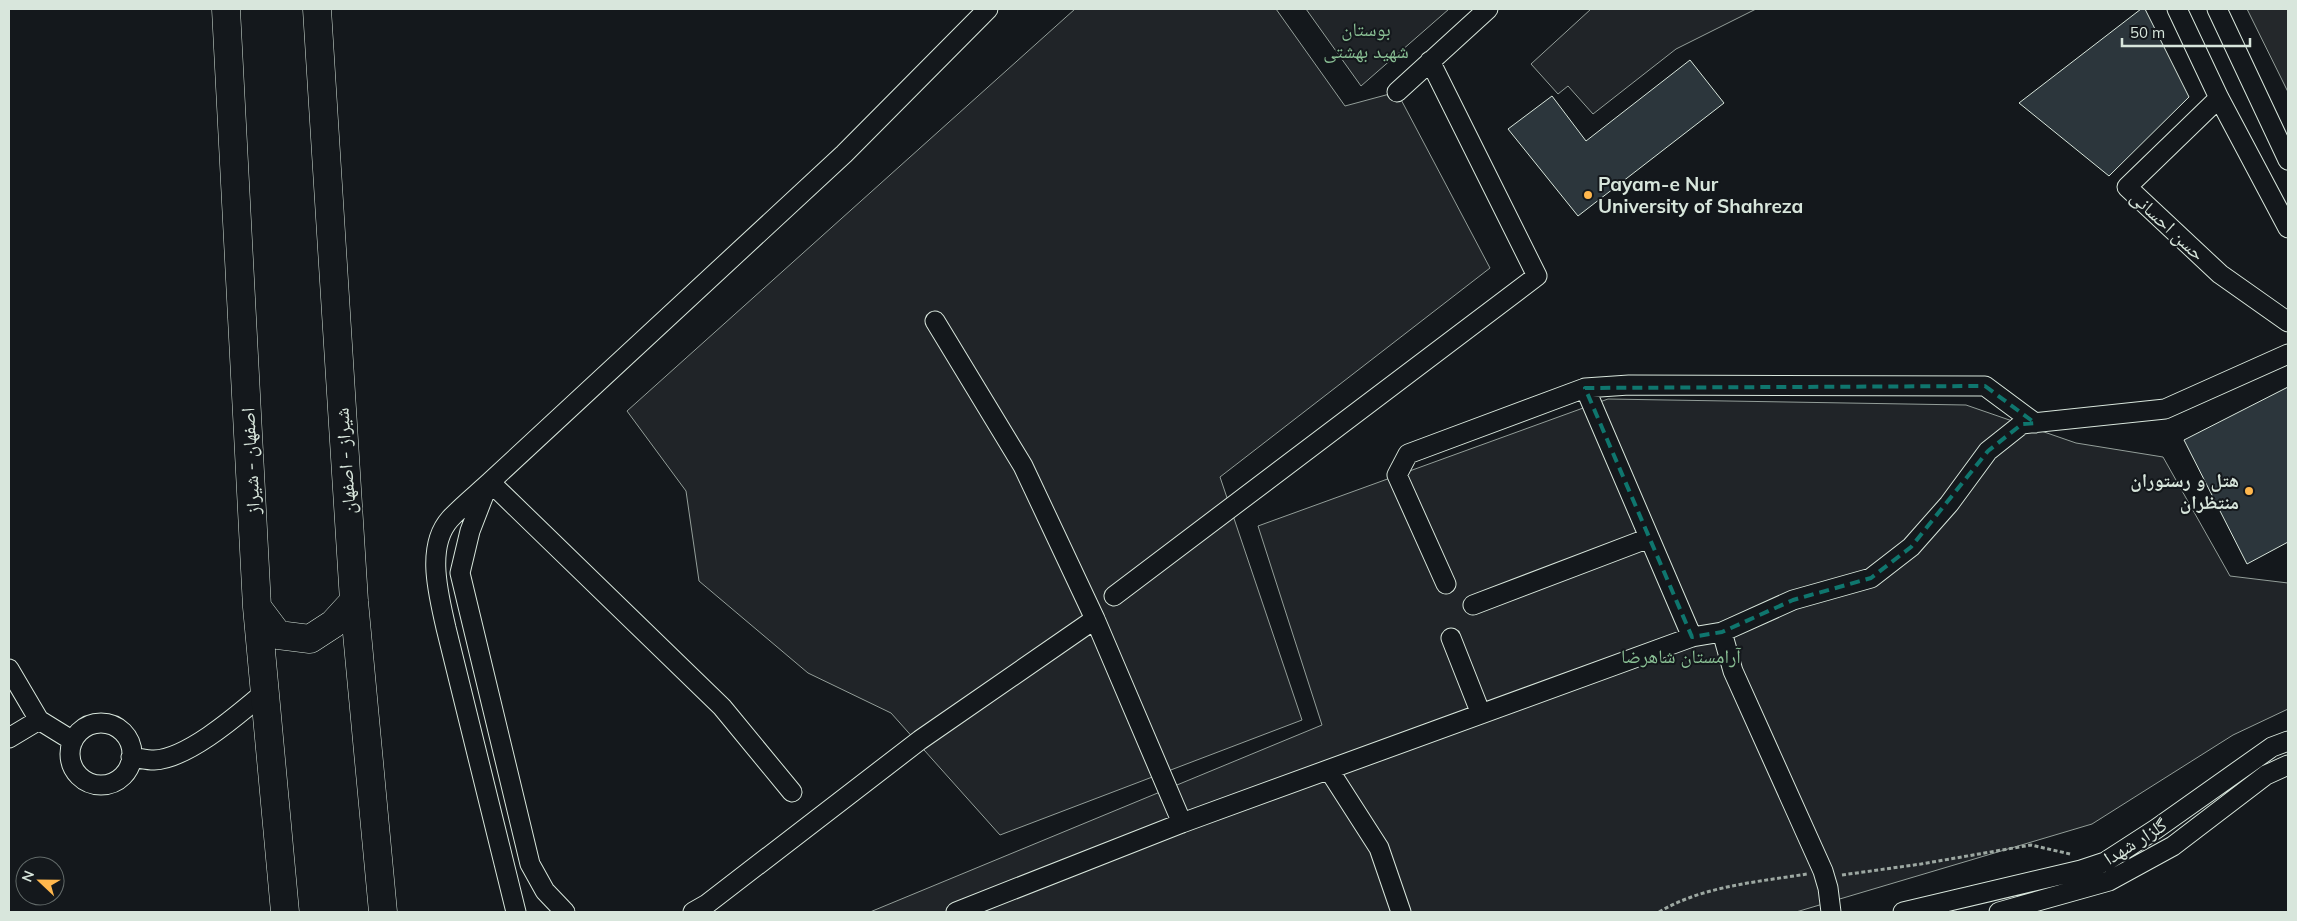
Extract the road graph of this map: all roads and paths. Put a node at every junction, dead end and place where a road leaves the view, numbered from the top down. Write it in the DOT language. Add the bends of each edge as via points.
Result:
graph roads {
  1 [pos="226,9"];
  2 [pos="318,9"];
  3 [pos="988,9"];
  4 [pos="1488,9"];
  5 [pos="2177,9"];
  6 [pos="2217,9"];
  7 [pos="1430,61"];
  8 [pos="1397,92"];
  9 [pos="2219,98"];
  10 [pos="2288,160"];
  11 [pos="2288,228"];
  12 [pos="935,321"];
  13 [pos="2288,322"];
  14 [pos="2288,354"];
  15 [pos="1585,388"];
  16 [pos="2035,423"];
  17 [pos="490,482"];
  18 [pos="1649,538"];
  19 [pos="1446,584"];
  20 [pos="1114,596"];
  21 [pos="354,601"];
  22 [pos="1473,605"];
  23 [pos="257,607"];
  24 [pos="1095,619"];
  25 [pos="1722,632"];
  26 [pos="1692,637"];
  27 [pos="1451,638"];
  28 [pos="9,669"];
  29 [pos="265,692"];
  30 [pos="1481,714"];
  31 [pos="39,720"];
  32 [pos="9,738"];
  33 [pos="73,741"];
  34 [pos="2288,741"];
  35 [pos="132,757"];
  36 [pos="2288,765"];
  37 [pos="1329,770"];
  38 [pos="792,792"];
  39 [pos="1182,823"];
  40 [pos="2105,862"];
  41 [pos="1823,871"];
  42 [pos="2004,888"];
  43 [pos="2003,911"];
  44 [pos="285,912"];
  45 [pos="383,912"];
  46 [pos="516,912"];
  47 [pos="565,912"];
  48 [pos="693,912"];
  49 [pos="956,912"];
  50 [pos="1400,912"];
  51 [pos="1659,912"];
  52 [pos="1831,912"];
  53 [pos="1903,912"];
  1 -- 23 [label="highway, اصفهان - شیراز"];
  2 -- 21 [label="highway, شیراز - اصفهان"];
  3 -- 17 [label="street" via="844,154"];
  4 -- 7 [label="street"];
  5 -- 9 [label="street"];
  6 -- 10 [label="street"];
  7 -- 8 [label="street"];
  7 -- 20 [label="street" via="1536,276"];
  9 -- 11 [label="street"];
  9 -- 13 [label="street, حسن احسانی" via="2127,187 2220,274"];
  12 -- 24 [label="street" via="1023,466"];
  14 -- 16 [label="street" via="2164,409"];
  15 -- 16 [label="street" via="1629,385 1986,386"];
  15 -- 18 [label="street"];
  15 -- 19 [label="street" via="1408,454 1397,475"];
  16 -- 25 [label="street" via="2022,424 1988,451 1911,547 1871,578 1793,600"];
  17 -- 38 [label="street" via="722,707"];
  17 -- 46 [label="street" via="449,520 441,534 437,551 437,584"];
  17 -- 47 [label="street" via="470,531 460,573 530,864 545,891"];
  18 -- 22 [label="street"];
  18 -- 26 [label="street"];
  21 -- 23 [label="highway" via="333,624 310,639 278,635"];
  21 -- 45 [label="highway, شیراز - اصفهان"];
  23 -- 29 [label="highway, اصفهان - شیراز"];
  24 -- 39 [label="street"];
  24 -- 48 [label="street" via="920,740"];
  25 -- 26 [label="street"];
  25 -- 41 [label="street" via="1733,672"];
  26 -- 30 [label="street"];
  27 -- 30 [label="street"];
  28 -- 31 [label="street"];
  29 -- 35 [label="street" via="235,718 188,749 156,760"];
  29 -- 44 [label="highway, اصفهان - شیراز"];
  30 -- 37 [label="street"];
  31 -- 32 [label="street"];
  31 -- 33 [label="street"];
  33 -- 35 [label="street" via="85,727 104,723 122,730 131,747"];
  33 -- 35 [label="street" via="70,756 75,771 92,784 103,784 122,776"];
  34 -- 40 [label="street, گلزار شهدا" via="2272,747"];
  36 -- 43 [label="street, گلزار شهدا" via="2266,775 2172,846 2109,881"];
  37 -- 39 [label="street"];
  37 -- 50 [label="street" via="1379,848"];
  39 -- 49 [label="street"];
  40 -- 41 [label="path" via="2030,845 1836,876"];
  40 -- 42 [label="street, گلزار شهدا"];
  41 -- 51 [label="path" via="1715,890 1672,904"];
  41 -- 52 [label="street"];
  42 -- 43 [label="street"];
  42 -- 53 [label="street, گلزار شهدا"];
}
